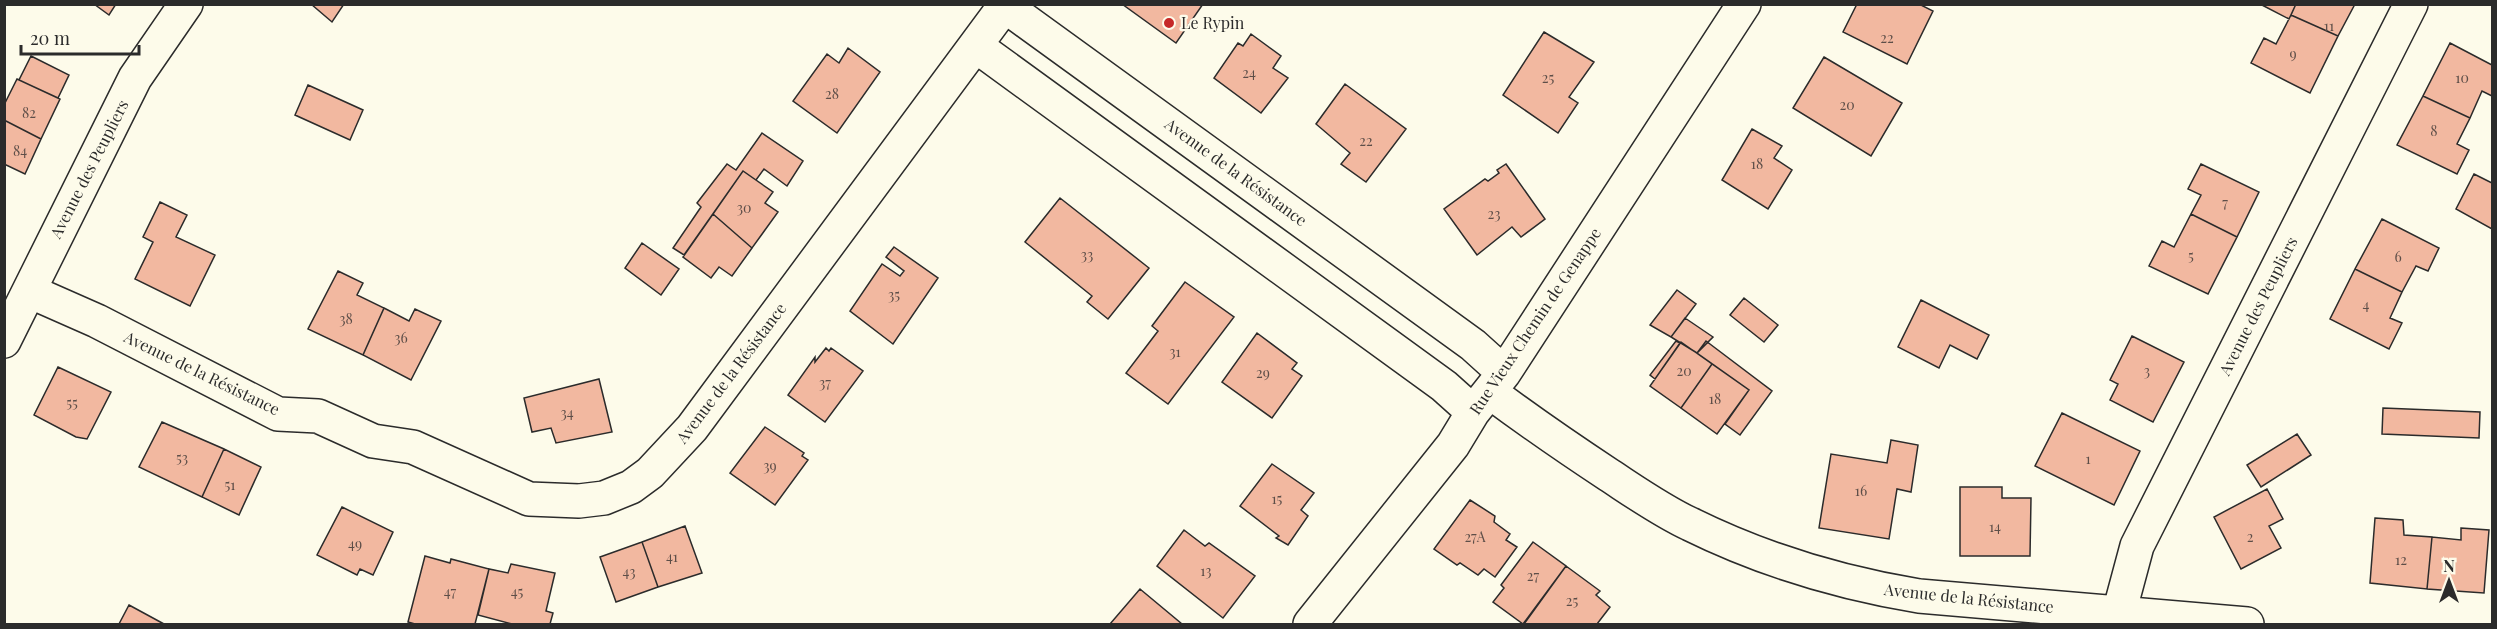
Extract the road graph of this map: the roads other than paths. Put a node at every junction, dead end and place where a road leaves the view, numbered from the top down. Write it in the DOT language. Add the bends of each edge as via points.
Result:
graph roads {
  1 [pos="186,4"];
  2 [pos="1744,4"];
  3 [pos="2411,4"];
  4 [pos="1005,5"];
  5 [pos="976,46"];
  6 [pos="1264,193"];
  7 [pos="1233,231"];
  8 [pos="29,291"];
  9 [pos="4,341"];
  10 [pos="1489,392"];
  11 [pos="2119,612"];
  12 [pos="1310,624"];
  13 [pos="2247,624"];
  1 -- 8 [label="street, Avenue des Peupliers" via="135,78"];
  2 -- 10 [label="street, Rue Vieux Chemin de Genappe"];
  3 -- 11 [label="street, Avenue des Peupliers" via="2137,546"];
  4 -- 5 [label="street, Avenue de la Résistance"];
  4 -- 6 [label="street, Avenue de la Résistance"];
  5 -- 7 [label="street, Avenue de la Résistance"];
  5 -- 8 [label="street, Avenue de la Résistance" via="692,428 650,473 631,487 604,498 529,499 413,447 373,441 318,416 278,414 97,321"];
  6 -- 7 [label="street"];
  6 -- 10 [label="street, Avenue de la Résistance" via="1473,345"];
  7 -- 10 [label="street, Avenue de la Résistance" via="1444,386"];
  8 -- 9 [label="street, Avenue des Peupliers"];
  10 -- 11 [label="street, Avenue de la Résistance" via="1654,504 1760,554 1867,587 1919,596"];
  10 -- 12 [label="street, Rue Vieux Chemin de Genappe" via="1453,446"];
  11 -- 13 [label="street, Avenue de la Résistance"];
}
